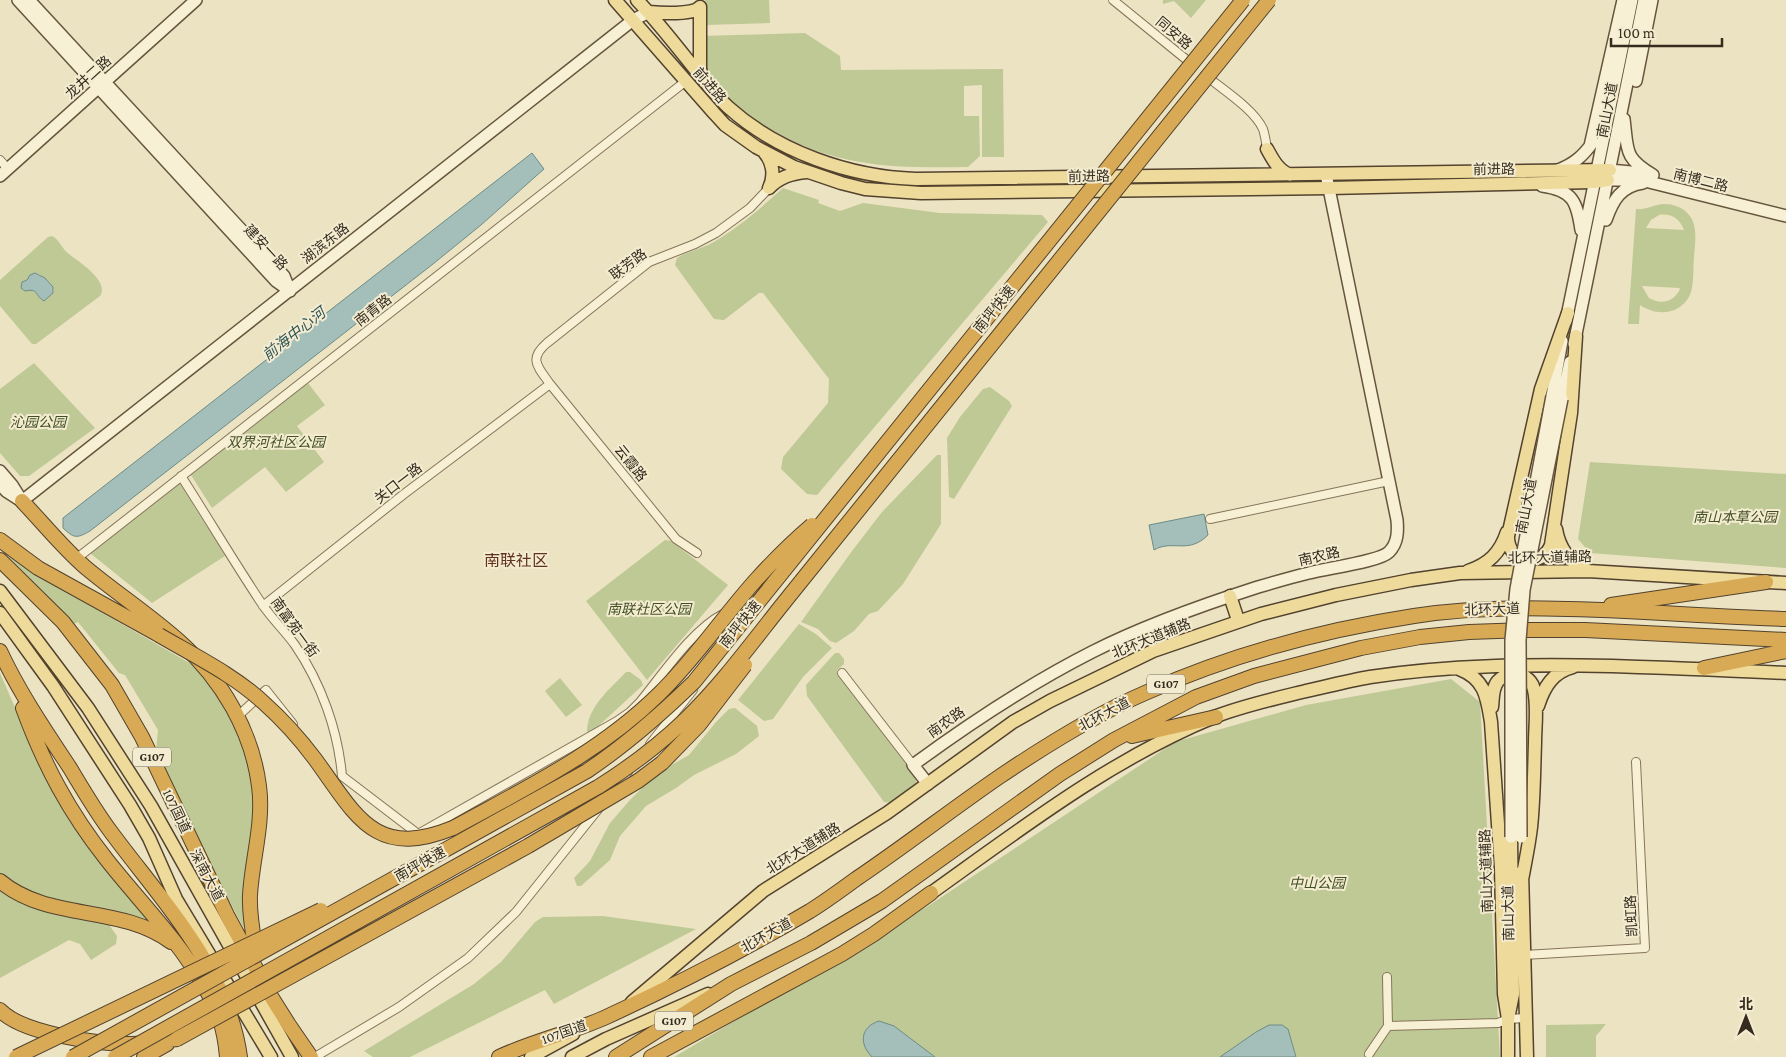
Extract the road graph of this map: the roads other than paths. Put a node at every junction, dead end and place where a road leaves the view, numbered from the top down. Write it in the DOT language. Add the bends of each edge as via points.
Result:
graph roads {
  1 [pos="18,0"];
  2 [pos="29,0"];
  3 [pos="196,0"];
  4 [pos="615,0"];
  5 [pos="637,0"];
  6 [pos="1113,0"];
  7 [pos="1243,0"];
  8 [pos="1269,0"];
  9 [pos="1632,0"];
  10 [pos="1650,1"];
  11 [pos="1623,3"];
  12 [pos="700,4"];
  13 [pos="648,12"];
  14 [pos="634,20"];
  15 [pos="1196,68"];
  16 [pos="1204,74"];
  17 [pos="703,78"];
  18 [pos="686,81"];
  19 [pos="102,84"];
  20 [pos="1601,102"];
  21 [pos="1622,109"];
  22 [pos="740,117"];
  23 [pos="1606,125"];
  24 [pos="731,129"];
  25 [pos="760,130"];
  26 [pos="1625,132"];
  27 [pos="751,144"];
  28 [pos="1590,146"];
  29 [pos="1615,148"];
  30 [pos="1267,149"];
  31 [pos="764,152"];
  32 [pos="3,168"];
  33 [pos="1596,169"];
  34 [pos="1557,170"];
  35 [pos="808,172"];
  36 [pos="1326,174"];
  37 [pos="1251,175"];
  38 [pos="1290,175"];
  39 [pos="1609,175"];
  40 [pos="1653,179"];
  41 [pos="1594,182"];
  42 [pos="1523,184"];
  43 [pos="769,188"];
  44 [pos="1329,188"];
  45 [pos="1786,208"];
  46 [pos="1786,216"];
  47 [pos="1056,235"];
  48 [pos="1594,249"];
  49 [pos="1580,250"];
  50 [pos="290,290"];
  51 [pos="1568,313"];
  52 [pos="1576,336"];
  53 [pos="550,384"];
  54 [pos="1557,398"];
  55 [pos="0,471"];
  56 [pos="181,476"];
  57 [pos="1389,481"];
  58 [pos="0,484"];
  59 [pos="840,500"];
  60 [pos="22,501"];
  61 [pos="1556,516"];
  62 [pos="1511,518"];
  63 [pos="1210,519"];
  64 [pos="0,540"];
  65 [pos="697,553"];
  66 [pos="76,559"];
  67 [pos="0,560"];
  68 [pos="1588,570"];
  69 [pos="1460,573"];
  70 [pos="1766,582"];
  71 [pos="1786,583"];
  72 [pos="0,591"];
  73 [pos="772,593"];
  74 [pos="1230,596"];
  75 [pos="263,606"];
  76 [pos="782,606"];
  77 [pos="1581,609"];
  78 [pos="0,613"];
  79 [pos="1238,620"];
  80 [pos="1786,620"];
  81 [pos="1786,640"];
  82 [pos="1786,651"];
  83 [pos="2,654"];
  84 [pos="1585,666"];
  85 [pos="1457,668"];
  86 [pos="1704,668"];
  87 [pos="842,673"];
  88 [pos="1786,673"];
  89 [pos="238,716"];
  90 [pos="1536,716"];
  91 [pos="1216,717"];
  92 [pos="1491,722"];
  93 [pos="1114,740"];
  94 [pos="1636,762"];
  95 [pos="913,765"];
  96 [pos="342,776"];
  97 [pos="928,784"];
  98 [pos="1516,837"];
  99 [pos="393,879"];
  100 [pos="1517,880"];
  101 [pos="0,881"];
  102 [pos="930,893"];
  103 [pos="184,953"];
  104 [pos="1524,955"];
  105 [pos="1387,977"];
  106 [pos="264,982"];
  107 [pos="731,984"];
  108 [pos="218,986"];
  109 [pos="626,1007"];
  110 [pos="240,1008"];
  111 [pos="0,1010"];
  112 [pos="1526,1018"];
  113 [pos="601,1019"];
  114 [pos="1508,1019"];
  115 [pos="1388,1026"];
  116 [pos="177,1039"];
  117 [pos="532,1052"];
  118 [pos="1370,1054"];
  119 [pos="16,1057"];
  120 [pos="73,1057"];
  121 [pos="115,1057"];
  122 [pos="144,1057"];
  123 [pos="227,1057"];
  124 [pos="240,1057"];
  125 [pos="271,1057"];
  126 [pos="292,1057"];
  127 [pos="313,1057"];
  128 [pos="499,1057"];
  129 [pos="572,1057"];
  130 [pos="616,1057"];
  131 [pos="651,1057"];
  132 [pos="1508,1057"];
  133 [pos="1527,1057"];
  1 -- 19 [label="main road, 建安一路"];
  2 -- 19 [label="main road, 建安一路"];
  3 -- 19 [label="main road, 龙井二路"];
  4 -- 14 [label="main road, 前进路"];
  5 -- 13 [label="main road, 前进路"];
  6 -- 15 [label="street, 同安路"];
  7 -- 59 [label="highway, 南坪快速, bridge"];
  8 -- 76 [label="highway, 南坪快速, bridge"];
  9 -- 23 [label="main road, 南山大道"];
  10 -- 21 [label="main road, 南山大道"];
  10 -- 26 [label="main road"];
  11 -- 20 [label="main road"];
  12 -- 13 [label="main road" via="695,11"];
  12 -- 17 [label="main road" via="700,69"];
  13 -- 14 [label="main road, 湖滨东路"];
  13 -- 17 [label="main road, 前进路"];
  14 -- 18 [label="main road, 前进路"];
  14 -- 50 [label="main road, 湖滨东路"];
  16 -- 30 [label="street" via="1259,122"];
  17 -- 22 [label="main road, 前进路"];
  18 -- 24 [label="main road, 前进路"];
  18 -- 56 [label="street, 南青路"];
  19 -- 32 [label="main road, 龙井二路"];
  19 -- 50 [label="main road, 建安一路" via="276,281"];
  20 -- 23 [label="main road"];
  20 -- 28 [label="main road"];
  21 -- 26 [label="main road"];
  21 -- 29 [label="main road, 南山大道"];
  22 -- 24 [label="main road" via="743,124 740,128"];
  22 -- 25 [label="main road, 前进路"];
  23 -- 28 [label="main road"];
  23 -- 33 [label="main road, 南山大道"];
  24 -- 27 [label="main road, 前进路"];
  25 -- 27 [label="main road" via="749,132"];
  25 -- 37 [label="main road, 前进路" via="834,166 898,178"];
  26 -- 29 [label="main road"];
  26 -- 40 [label="main road" via="1632,159"];
  27 -- 31 [label="main road, 前进路"];
  28 -- 34 [label="main road" via="1575,162"];
  29 -- 39 [label="main road, 南山大道"];
  30 -- 37 [label="main road" via="1264,162"];
  30 -- 38 [label="main road" via="1274,162"];
  31 -- 35 [label="main road, 前进路"];
  31 -- 43 [label="main road" via="772,170"];
  33 -- 34 [label="main road, 前进路"];
  33 -- 39 [label="main road, 前进路"];
  33 -- 41 [label="main road, 南山大道"];
  34 -- 36 [label="main road, 前进路"];
  35 -- 43 [label="main road" via="791,174"];
  35 -- 44 [label="main road, 前进路" via="865,189 903,193"];
  36 -- 38 [label="main road, 前进路"];
  36 -- 44 [label="main road, 南农路"];
  37 -- 38 [label="main road, 前进路"];
  39 -- 40 [label="main road, 南博二路"];
  39 -- 41 [label="main road, 前进路"];
  39 -- 48 [label="main road, 南山大道"];
  40 -- 45 [label="main road, 南博二路"];
  40 -- 46 [label="main road, 南博二路"];
  40 -- 48 [label="main road" via="1632,185 1618,194"];
  41 -- 42 [label="main road, 前进路"];
  41 -- 49 [label="main road, 南山大道"];
  42 -- 44 [label="main road, 前进路"];
  42 -- 49 [label="main road" via="1550,187 1570,196 1579,218"];
  43 -- 53 [label="street, 联芳路" via="750,208 716,233 649,262 547,343 536,359"];
  44 -- 57 [label="main road, 南农路"];
  47 -- 73 [label="street"];
  48 -- 52 [label="main road, 南山大道"];
  49 -- 51 [label="main road, 南山大道"];
  50 -- 60 [label="main road, 湖滨东路"];
  51 -- 54 [label="main road, 南山大道"];
  51 -- 62 [label="main road" via="1541,389"];
  52 -- 54 [label="main road, 南山大道"];
  52 -- 61 [label="main road" via="1571,413"];
  53 -- 65 [label="street, 云霞路" via="676,539"];
  53 -- 75 [label="street, 关口一路"];
  54 -- 98 [label="main road, 南山大道, bridge" via="1524,590"];
  55 -- 60 [label="main road"];
  56 -- 66 [label="street, 南青路"];
  56 -- 75 [label="street, 南富苑一街"];
  57 -- 63 [label="street"];
  57 -- 74 [label="main road, 南农路" via="1398,527 1396,540 1389,552 1375,559 1310,572"];
  58 -- 60 [label="main road"];
  59 -- 64 [label="highway, bridge" via="755,581 682,671 608,738 453,828 419,839 386,835 370,828 356,816 298,738 243,686 38,568"];
  59 -- 99 [label="highway, 南坪快速, bridge" via="694,682 651,724 587,771"];
  60 -- 66 [label="highway"];
  61 -- 62 [label="main road" via="1549,550 1534,560 1517,557 1511,552 1508,543"];
  61 -- 68 [label="main road" via="1557,537 1564,553"];
  62 -- 69 [label="main road" via="1497,554 1489,562"];
  66 -- 89 [label="highway" via="181,643 219,684"];
  67 -- 106 [label="highway, 107国道 / G107" via="63,622 98,665 129,712 211,882"];
  68 -- 69 [label="main road, 北环大道辅路"];
  68 -- 70 [label="main road, 北环大道辅路"];
  69 -- 79 [label="main road, 北环大道辅路" via="1336,595"];
  70 -- 71 [label="main road, 北环大道辅路"];
  70 -- 77 [label="highway"];
  72 -- 126 [label="main road, 深南大道" via="88,708 151,806"];
  73 -- 96 [label="street" via="710,621 640,702 623,717 418,834"];
  73 -- 127 [label="street" via="516,912 468,958 399,1007"];
  74 -- 79 [label="main road"];
  74 -- 95 [label="main road, 南农路" via="1128,635 1068,665 988,711"];
  75 -- 96 [label="street, 南富苑一街" via="296,646 314,677 333,729"];
  76 -- 116 [label="highway, bridge" via="744,666 698,725 662,763 638,781 528,846"];
  76 -- 121 [label="highway, 南坪快速, bridge" via="709,694 662,741 598,788"];
  77 -- 80 [label="highway, 北环大道 / G107"];
  77 -- 109 [label="highway, 北环大道 / G107" via="1468,610 1417,615 1297,640 1171,682 1100,715 1049,745 813,909"];
  78 -- 110 [label="main road" via="53,686 130,805 149,838 176,899"];
  79 -- 97 [label="main road, 北环大道辅路" via="1153,650 1050,701 1013,722"];
  81 -- 93 [label="highway, 北环大道 / G107" via="1585,630 1469,632 1420,637 1361,648 1254,676 1196,697"];
  82 -- 86 [label="highway"];
  83 -- 103 [label="highway" via="49,772 76,817 107,861"];
  83 -- 108 [label="highway" via="26,702 99,815 165,902"];
  84 -- 85 [label="main road"];
  84 -- 86 [label="main road"];
  84 -- 90 [label="main road" via="1566,669 1549,681"];
  85 -- 91 [label="main road" via="1368,678 1272,700"];
  85 -- 92 [label="main road" via="1478,680 1485,692"];
  86 -- 88 [label="main road"];
  87 -- 95 [label="street"];
  89 -- 96 [label="street" via="266,690 334,781"];
  89 -- 106 [label="highway" via="259,785 260,823 250,897 252,927"];
  90 -- 92 [label="main road" via="1531,681 1521,674 1508,675 1498,681 1494,691"];
  90 -- 100 [label="main road" via="1532,822"];
  91 -- 93 [label="highway"];
  91 -- 102 [label="main road" via="1140,752 1096,778"];
  92 -- 114 [label="main road, 南山大道辅路" via="1501,868 1504,994"];
  93 -- 107 [label="highway, 北环大道 / G107" via="1060,774 882,901 811,943"];
  94 -- 104 [label="street, 凯虹路" via="1645,948"];
  95 -- 97 [label="main road"];
  97 -- 109 [label="main road, 北环大道辅路" via="763,892"];
  98 -- 100 [label="main road, 南山大道"];
  99 -- 119 [label="highway, bridge" via="302,918"];
  99 -- 120 [label="highway, 南坪快速, bridge"];
  100 -- 104 [label="main road, 南山大道"];
  100 -- 114 [label="main road, 南山大道" via="1513,994"];
  101 -- 103 [label="highway" via="36,902 146,927"];
  102 -- 131 [label="highway" via="842,954"];
  103 -- 123 [label="highway" via="216,1009"];
  104 -- 112 [label="main road, 南山大道"];
  105 -- 115 [label="street"];
  106 -- 127 [label="highway, 107国道 / G107" via="289,1025"];
  107 -- 129 [label="main road, 北环大道"];
  107 -- 130 [label="highway, G107"];
  108 -- 110 [label="highway"];
  108 -- 124 [label="highway" via="232,1017"];
  109 -- 113 [label="highway, 北环大道 / G107"];
  110 -- 125 [label="main road"];
  111 -- 116 [label="highway, bridge" via="20,1024 41,1032 108,1043"];
  112 -- 114 [label="street"];
  112 -- 133 [label="main road, 南山大道"];
  113 -- 117 [label="highway, 107国道 / G107"];
  114 -- 115 [label="street"];
  114 -- 132 [label="main road, 南山大道"];
  115 -- 118 [label="street"];
  116 -- 122 [label="highway"];
  117 -- 128 [label="highway, 107国道 / G107"];
}
